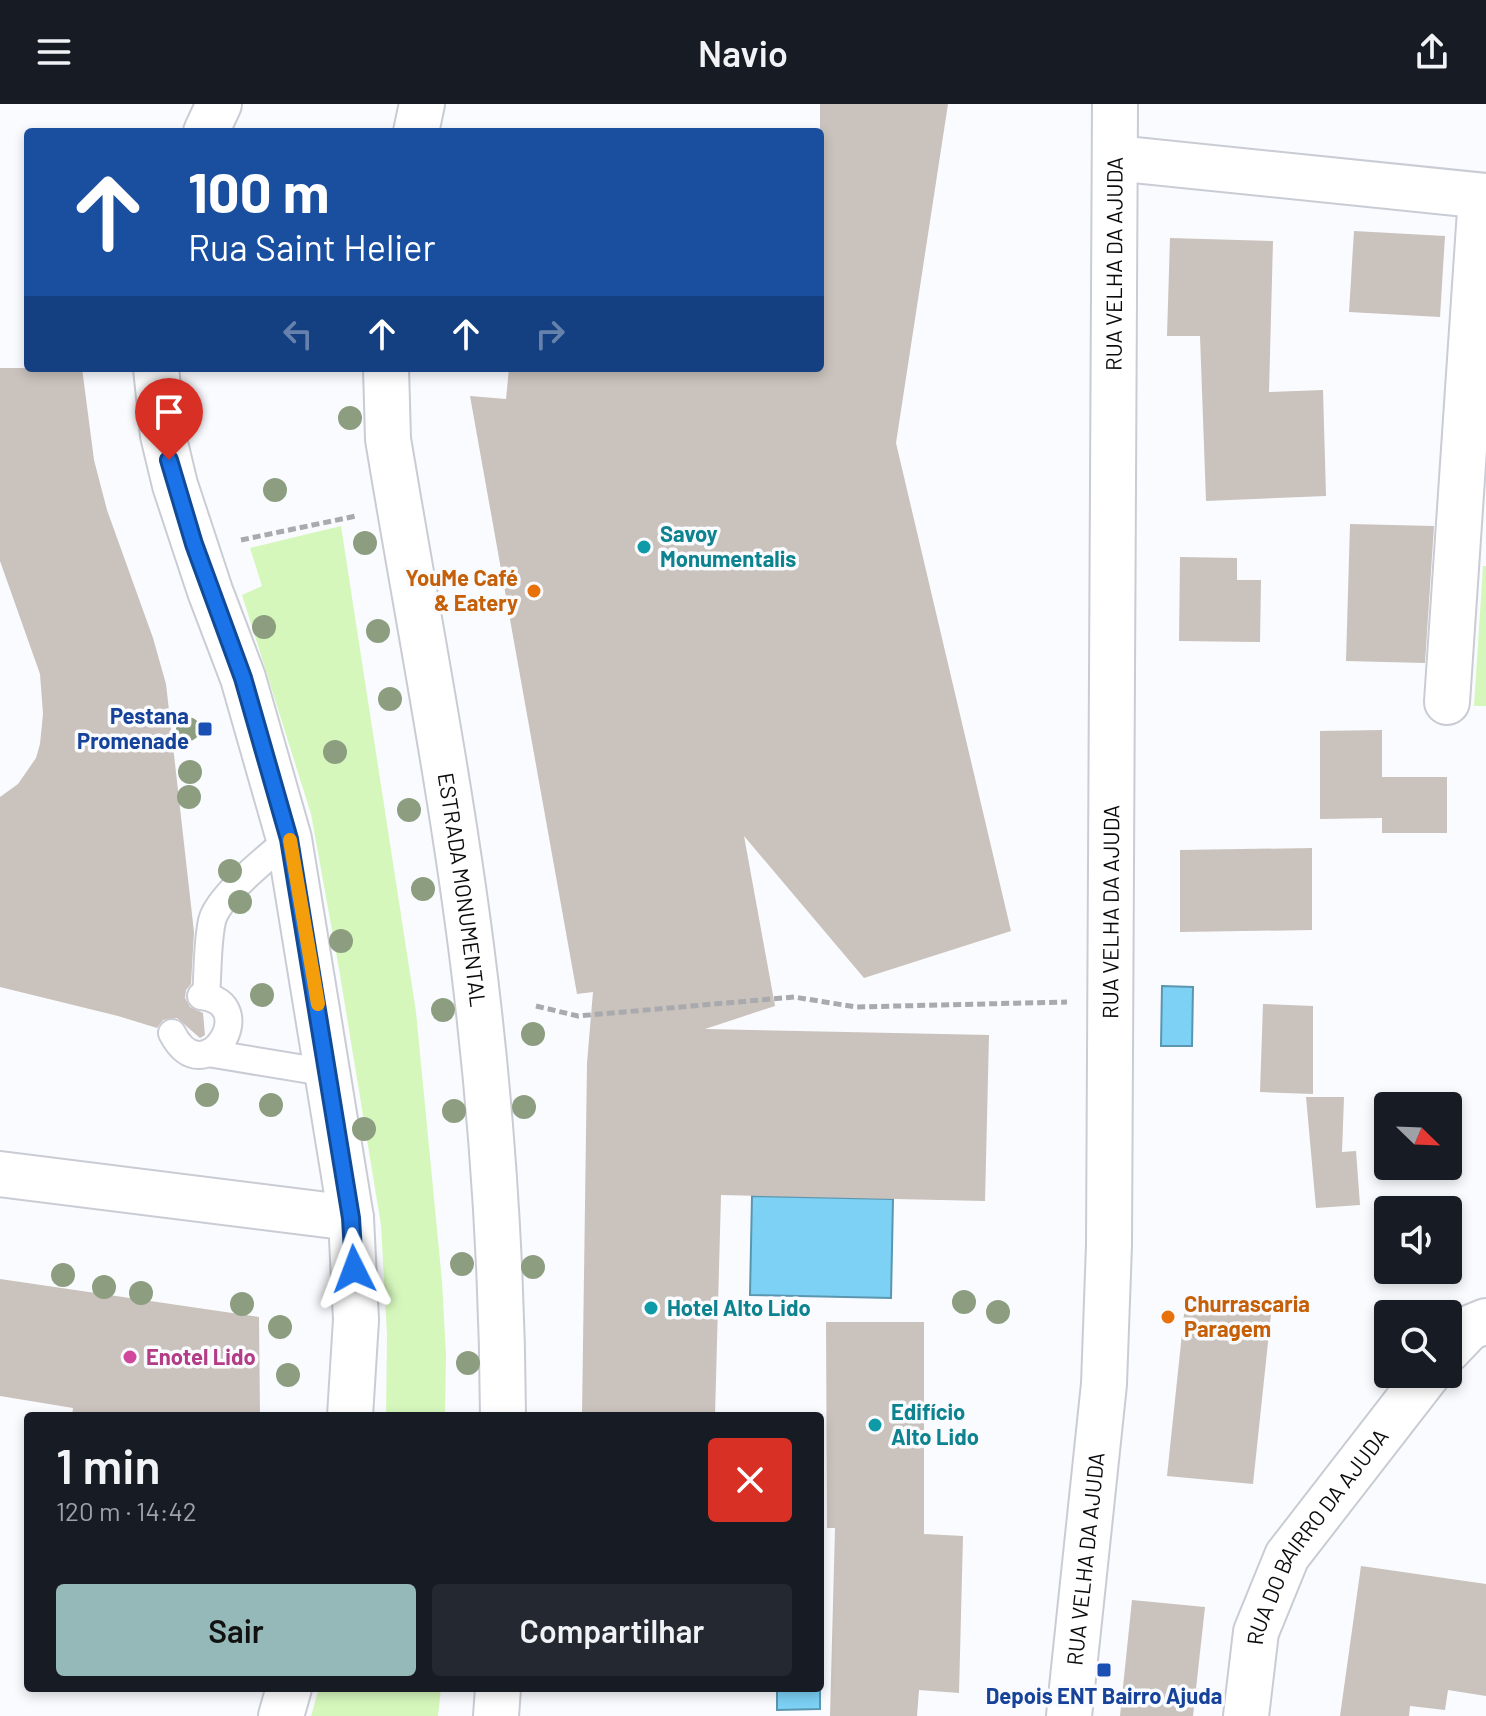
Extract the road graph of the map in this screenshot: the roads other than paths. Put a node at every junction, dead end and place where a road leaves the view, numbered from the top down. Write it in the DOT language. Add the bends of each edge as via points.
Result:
graph roads {
  1 [pos="219,104"];
  2 [pos="422,104"];
  3 [pos="1115,104"];
  4 [pos="208,128"];
  5 [pos="417,128"];
  6 [pos="1115,158"];
  7 [pos="1484,196"];
  8 [pos="156,372"];
  9 [pos="386,372"];
  10 [pos="1447,702"];
  11 [pos="289,839"];
  12 [pos="172,1033"];
  13 [pos="208,1053"];
  14 [pos="329,1073"];
  15 [pos="0,1174"];
  16 [pos="351,1218"];
  17 [pos="1486,1321"];
  18 [pos="1462,1335"];
  19 [pos="1417,1388"];
  20 [pos="350,1412"];
  21 [pos="503,1412"];
  22 [pos="288,1692"];
  23 [pos="498,1692"];
  24 [pos="281,1716"];
  25 [pos="496,1716"];
  26 [pos="1069,1716"];
  27 [pos="1246,1716"];
  1 -- 4 [label="street"];
  2 -- 5 [label="street"];
  3 -- 6 [label="street, RUA VELHA DA AJUDA"];
  6 -- 7 [label="street"];
  6 -- 26 [label="street, RUA VELHA DA AJUDA" via="1109,1245 1104,1384"];
  7 -- 10 [label="street"];
  8 -- 11 [label="street" via="175,485 243,678"];
  9 -- 21 [label="street, ESTRADA MONUMENTAL" via="388,439 459,866 484,1062"];
  11 -- 13 [label="lane" via="212,918 203,996 223,1008 229,1029 218,1048"];
  11 -- 14 [label="street"];
  12 -- 13 [label="lane" via="188,1052"];
  13 -- 14 [label="lane"];
  14 -- 16 [label="street"];
  15 -- 16 [label="street"];
  16 -- 20 [label="street" via="356,1320"];
  17 -- 18 [label="street"];
  19 -- 27 [label="street, RUA DO BAIRRO DA AJUDA" via="1287,1556 1256,1632"];
  22 -- 24 [label="street"];
  23 -- 25 [label="street"];
}
